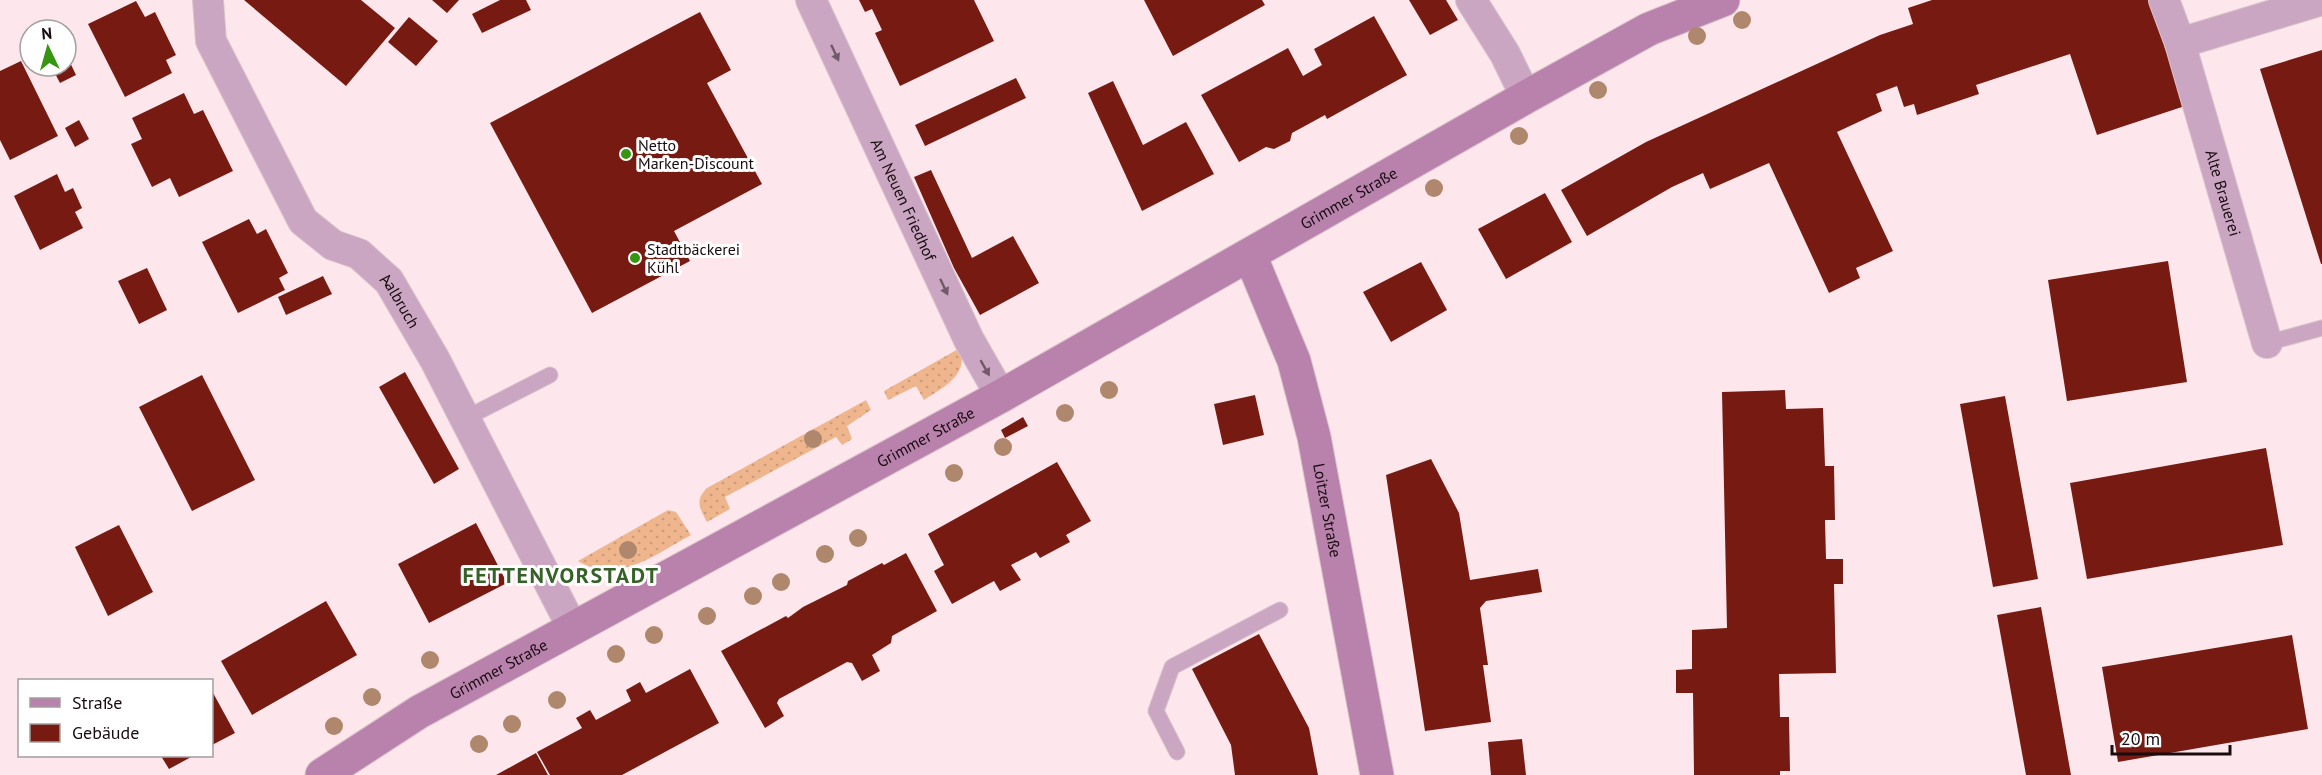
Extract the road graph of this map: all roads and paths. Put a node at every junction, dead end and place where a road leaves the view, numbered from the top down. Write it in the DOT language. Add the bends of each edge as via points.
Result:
graph roads {
  1 [pos="208,0"];
  2 [pos="811,0"];
  3 [pos="1471,0"];
  4 [pos="1723,0"];
  5 [pos="2164,0"];
  6 [pos="2322,0"];
  7 [pos="2180,43"];
  8 [pos="1526,97"];
  9 [pos="1250,255"];
  10 [pos="2322,328"];
  11 [pos="2267,343"];
  12 [pos="549,375"];
  13 [pos="1001,396"];
  14 [pos="464,419"];
  15 [pos="1280,610"];
  16 [pos="573,629"];
  17 [pos="1178,752"];
  18 [pos="322,775"];
  19 [pos="1377,775"];
  1 -- 14 [label="street, Aalbruch" via="211,41 303,221 333,245 359,254 389,281"];
  2 -- 13 [label="street, Am Neuen Friedhof, one-way" via="969,339"];
  3 -- 8 [label="street"];
  4 -- 8 [label="main road, Grimmer Straße" via="1649,29"];
  5 -- 7 [label="street"];
  6 -- 7 [label="street"];
  7 -- 11 [label="street, Alte Brauerei"];
  8 -- 9 [label="main road, Grimmer Straße"];
  9 -- 13 [label="main road, Grimmer Straße"];
  9 -- 19 [label="main road, Loitzer Straße" via="1290,350 1314,436"];
  10 -- 11 [label="lane"];
  12 -- 14 [label="lane"];
  13 -- 16 [label="main road, Grimmer Straße"];
  14 -- 16 [label="street, Aalbruch"];
  15 -- 17 [label="lane" via="1172,667 1156,711"];
  16 -- 18 [label="main road, Grimmer Straße" via="418,712"];
}
